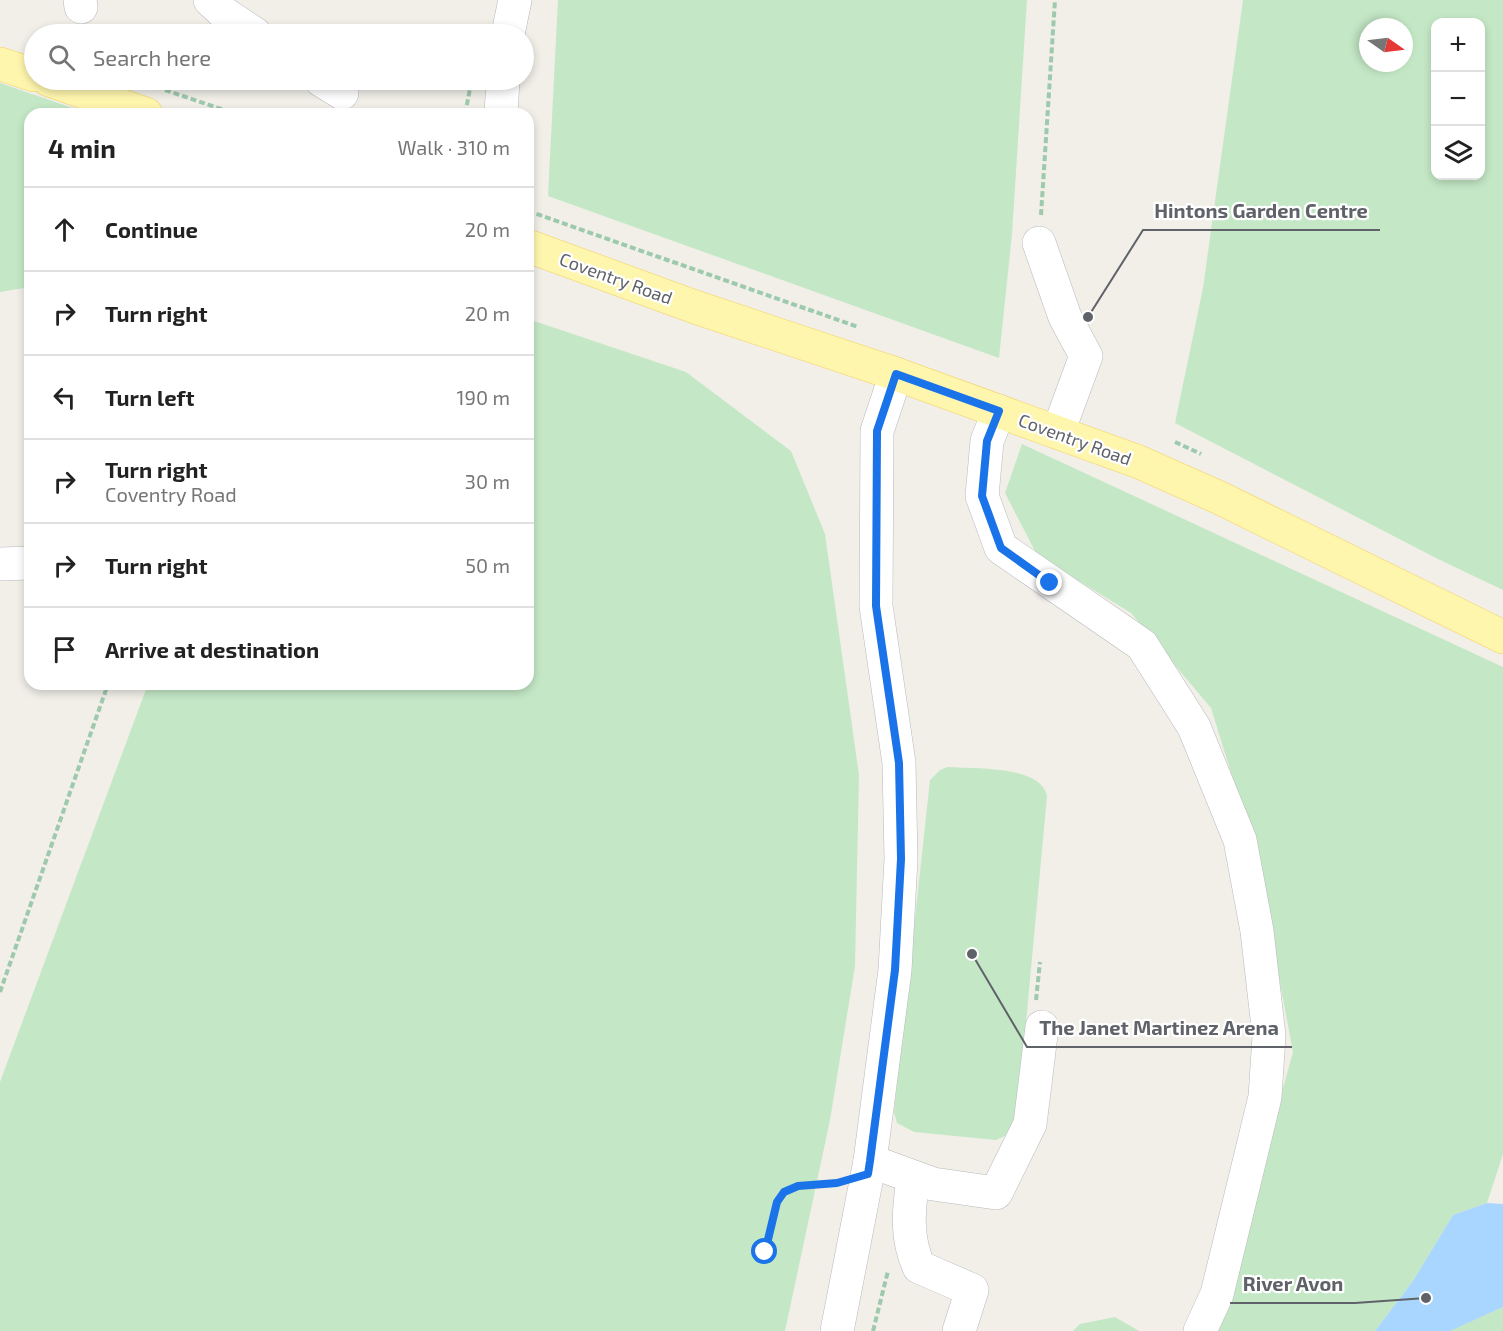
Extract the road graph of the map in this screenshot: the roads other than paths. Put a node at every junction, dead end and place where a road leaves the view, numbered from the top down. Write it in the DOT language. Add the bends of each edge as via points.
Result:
graph roads {
  1 [pos="515,0"];
  2 [pos="215,16"];
  3 [pos="233,24"];
  4 [pos="510,24"];
  5 [pos="0,64"];
  6 [pos="24,72"];
  7 [pos="100,90"];
  8 [pos="502,90"];
  9 [pos="150,100"];
  10 [pos="501,108"];
  11 [pos="1039,243"];
  12 [pos="534,248"];
  13 [pos="896,374"];
  14 [pos="999,411"];
  15 [pos="1058,432"];
  16 [pos="24,563"];
  17 [pos="0,564"];
  18 [pos="1503,637"];
  19 [pos="1039,1017"];
  20 [pos="869,1167"];
  21 [pos="914,1176"];
  22 [pos="837,1331"];
  23 [pos="959,1331"];
  24 [pos="1200,1331"];
  1 -- 4 [label="street"];
  2 -- 3 [label="street"];
  5 -- 6 [label="main road"];
  7 -- 9 [label="main road"];
  8 -- 10 [label="street"];
  11 -- 15 [label="street" via="1065,316 1086,356"];
  12 -- 13 [label="main road, Coventry Road"];
  13 -- 14 [label="main road, Coventry Road"];
  13 -- 20 [label="street" via="877,431 876,606 899,763 901,859 895,970"];
  14 -- 15 [label="main road, Coventry Road"];
  14 -- 24 [label="street" via="987,441 982,496 1001,548 1142,645 1194,727 1240,840 1257,932 1269,1036 1265,1097 1217,1294"];
  15 -- 18 [label="main road, Coventry Road" via="1220,498"];
  16 -- 17 [label="street"];
  19 -- 21 [label="street" via="1030,1124 996,1193 933,1184"];
  20 -- 21 [label="street"];
  20 -- 22 [label="street"];
  21 -- 23 [label="street" via="907,1222 919,1267 972,1290"];
}
